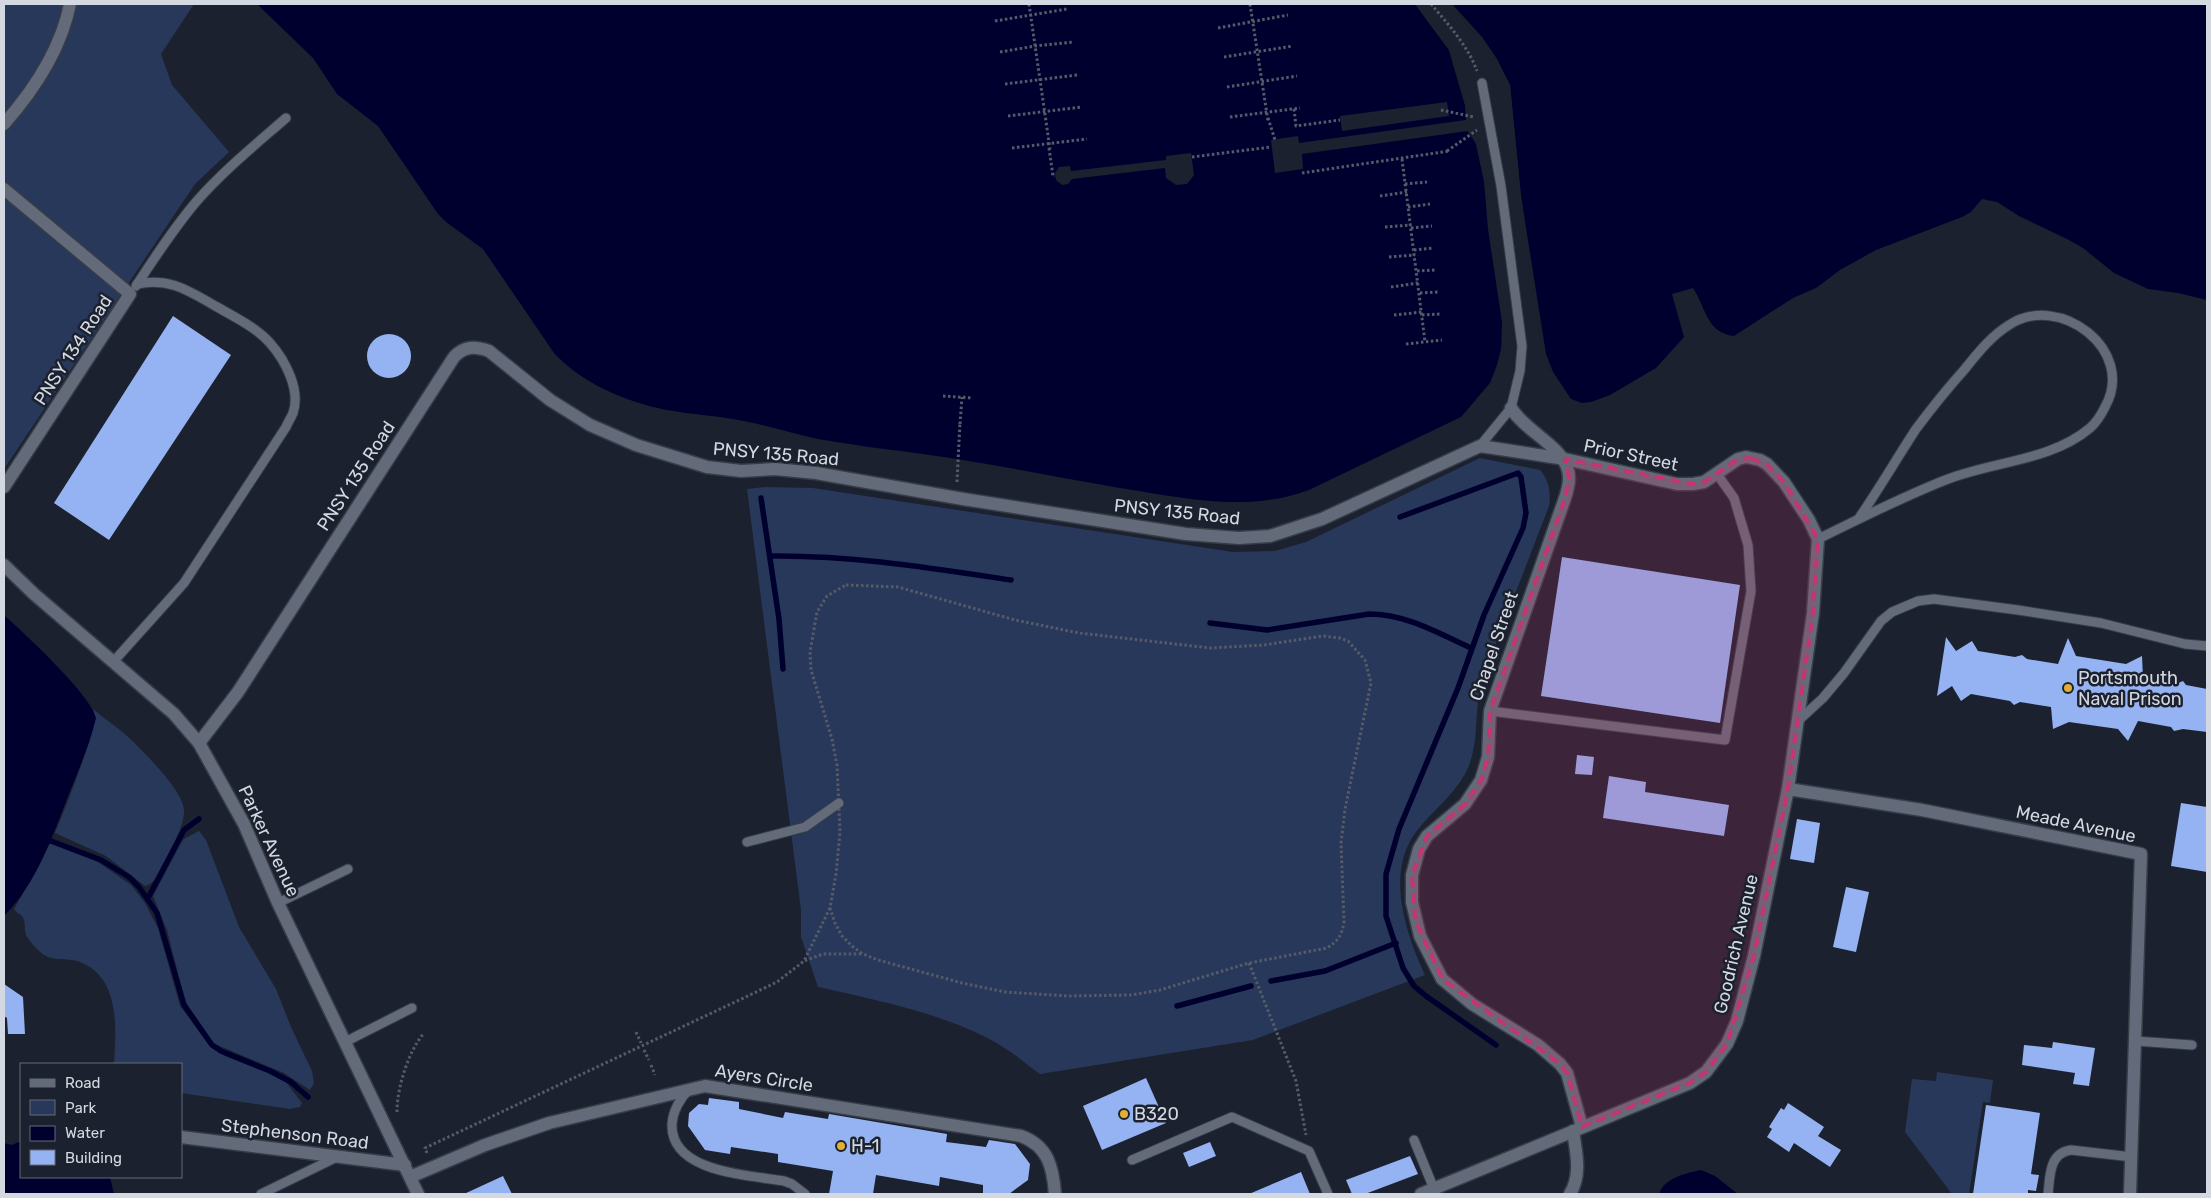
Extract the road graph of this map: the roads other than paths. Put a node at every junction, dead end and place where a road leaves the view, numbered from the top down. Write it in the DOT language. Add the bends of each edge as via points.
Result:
graph roads {
  1 [pos="70,4"];
  2 [pos="1482,83"];
  3 [pos="286,118"];
  4 [pos="4,124"];
  5 [pos="4,189"];
  6 [pos="134,289"];
  7 [pos="1511,408"];
  8 [pos="1480,446"];
  9 [pos="1564,459"];
  10 [pos="1717,474"];
  11 [pos="4,487"];
  12 [pos="1859,518"];
  13 [pos="1818,539"];
  14 [pos="4,565"];
  15 [pos="2207,646"];
  16 [pos="114,661"];
  17 [pos="1490,711"];
  18 [pos="1798,720"];
  19 [pos="199,743"];
  20 [pos="1788,789"];
  21 [pos="839,803"];
  22 [pos="747,842"];
  23 [pos="348,869"];
  24 [pos="278,903"];
  25 [pos="412,1008"];
  26 [pos="2135,1041"];
  27 [pos="345,1042"];
  28 [pos="2192,1045"];
  29 [pos="690,1089"];
  30 [pos="1578,1129"];
  31 [pos="182,1137"];
  32 [pos="1414,1140"];
  33 [pos="337,1157"];
  34 [pos="2132,1157"];
  35 [pos="1132,1160"];
  36 [pos="405,1165"];
  37 [pos="410,1177"];
  38 [pos="1434,1188"];
  39 [pos="261,1194"];
  40 [pos="418,1194"];
  41 [pos="805,1194"];
  42 [pos="1055,1194"];
  43 [pos="1328,1194"];
  44 [pos="1421,1194"];
  45 [pos="1570,1194"];
  46 [pos="2048,1194"];
  47 [pos="2130,1194"];
  1 -- 4 [label="street" via="60,35 36,83"];
  2 -- 7 [label="lane" via="1501,186 1520,331 1520,371"];
  3 -- 6 [label="lane" via="196,202"];
  5 -- 6 [label="street, PNSY 134 Road"];
  6 -- 11 [label="street, PNSY 134 Road"];
  6 -- 16 [label="lane" via="152,281 180,287 257,332 278,354 294,384 295,401 286,427 184,583"];
  7 -- 8 [label="lane"];
  7 -- 9 [label="street" via="1518,419"];
  8 -- 9 [label="street, Prior Street"];
  8 -- 19 [label="street, PNSY 135 Road" via="1322,519 1270,536 1239,538 1186,534 816,473 775,469 741,471 699,464 590,425 550,400 488,351 479,348 460,350 238,692"];
  9 -- 10 [label="street, Prior Street" via="1677,484 1704,482"];
  9 -- 17 [label="street, Chapel Street" via="1569,478 1566,498"];
  10 -- 13 [label="street, Prior Street" via="1746,457 1767,464 1784,482"];
  10 -- 17 [label="lane" via="1734,498 1748,546 1750,591 1725,740"];
  12 -- 12 [label="lane" via="1948,479 2051,450 2090,428 2100,416 2112,390 2114,375 2110,359 2095,338 2065,319 2044,315 2008,325 1984,346 1918,427"];
  12 -- 13 [label="lane"];
  13 -- 18 [label="street, Goodrich Avenue" via="1813,613"];
  14 -- 16 [label="street, Parker Avenue"];
  15 -- 18 [label="lane" via="2185,644 2101,623 1934,599 1918,601 1892,612 1881,621 1844,673"];
  16 -- 19 [label="street, Parker Avenue" via="174,714"];
  17 -- 30 [label="street, Chapel Street" via="1488,757 1481,780 1465,804 1426,836 1419,849 1411,887 1415,920 1434,967 1450,987 1538,1045 1560,1064 1567,1073"];
  18 -- 20 [label="street, Goodrich Avenue"];
  19 -- 24 [label="street, Parker Avenue" via="244,824"];
  20 -- 26 [label="street, Meade Avenue" via="1922,810 2141,854"];
  20 -- 30 [label="street, Goodrich Avenue" via="1754,956 1737,1021 1727,1044 1706,1072 1690,1083"];
  21 -- 22 [label="lane" via="805,827"];
  23 -- 24 [label="lane"];
  24 -- 27 [label="street, Parker Avenue"];
  25 -- 27 [label="lane"];
  26 -- 28 [label="lane"];
  26 -- 34 [label="street, Meade Avenue"];
  27 -- 36 [label="street, Parker Avenue"];
  29 -- 37 [label="street, Ayers Circle" via="549,1122"];
  29 -- 41 [label="lane" via="675,1110 672,1129 676,1143 688,1157 708,1167 784,1181"];
  29 -- 42 [label="street, Ayers Circle" via="712,1087 1021,1136 1036,1143 1047,1155"];
  30 -- 38 [label="street, Goodrich Avenue"];
  30 -- 45 [label="street, Chapel Street" via="1578,1167"];
  31 -- 33 [label="street, Stephenson Road"];
  32 -- 38 [label="lane"];
  33 -- 36 [label="street, Stephenson Road"];
  33 -- 39 [label="lane"];
  34 -- 46 [label="lane" via="2063,1151 2052,1167"];
  34 -- 47 [label="street, Meade Avenue"];
  35 -- 43 [label="lane" via="1232,1117 1309,1151"];
  36 -- 37 [label="street, Parker Avenue"];
  37 -- 40 [label="street, Parker Avenue"];
  38 -- 44 [label="street, Goodrich Avenue"];
}
